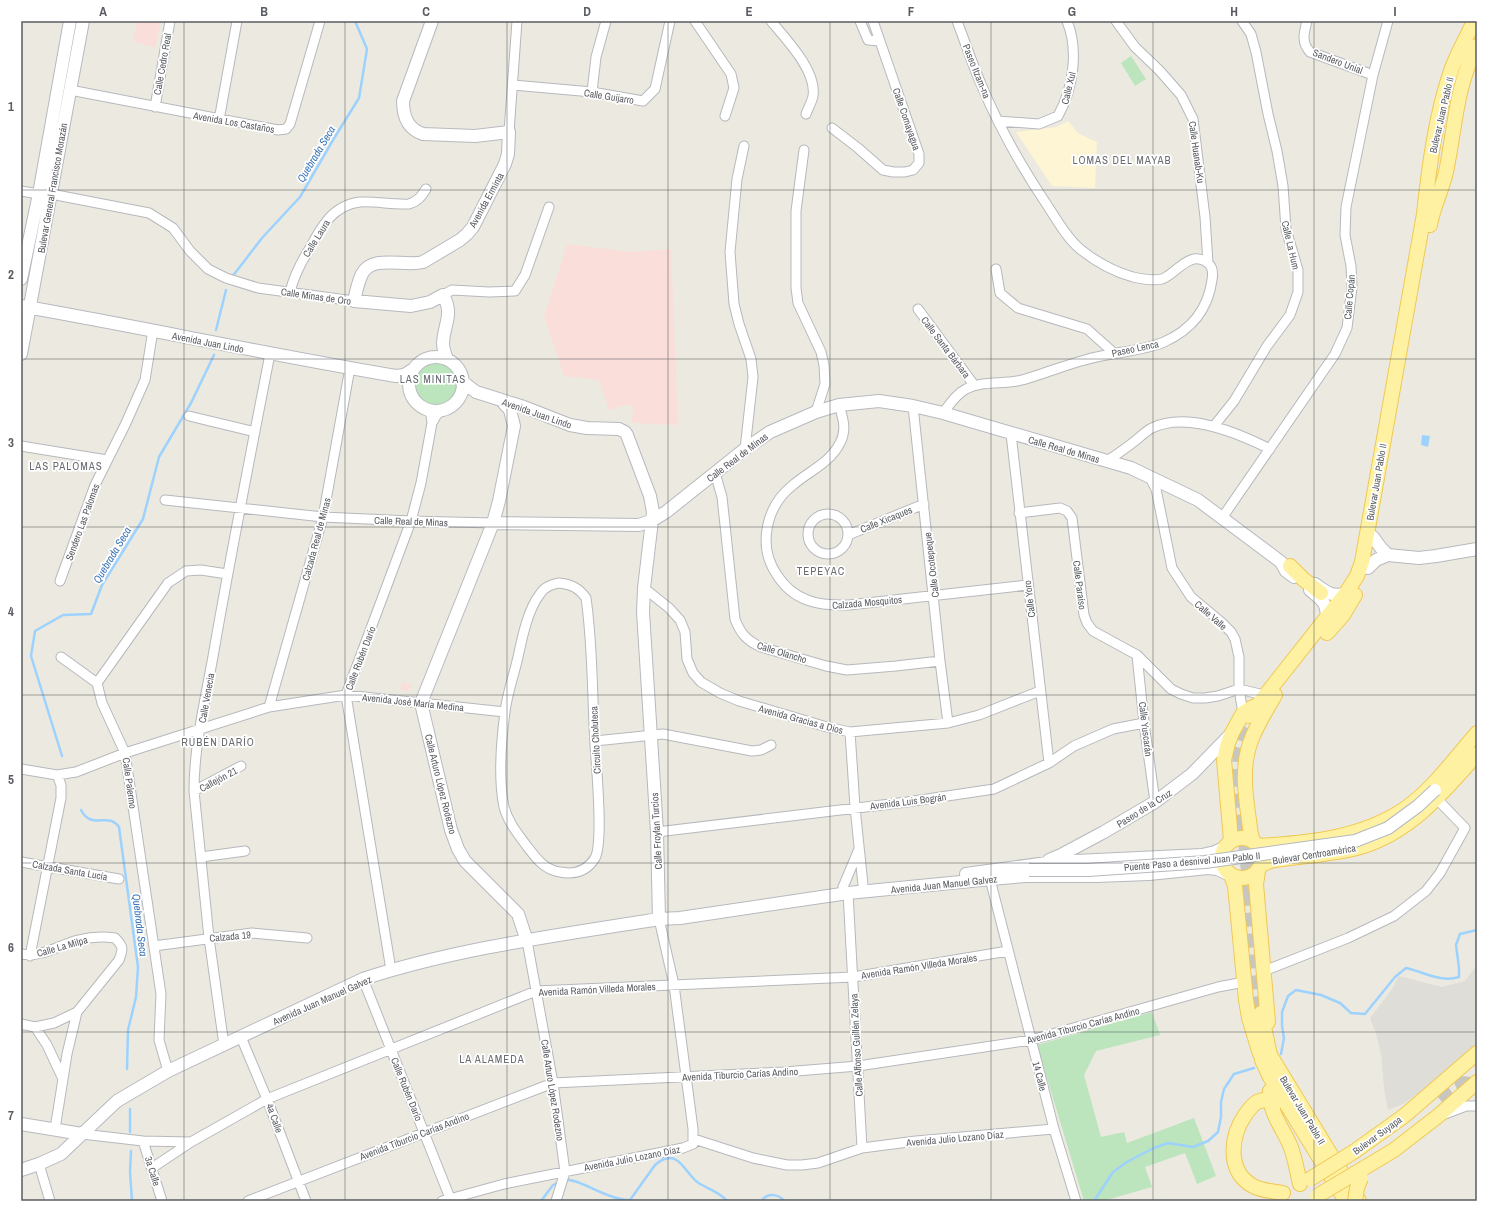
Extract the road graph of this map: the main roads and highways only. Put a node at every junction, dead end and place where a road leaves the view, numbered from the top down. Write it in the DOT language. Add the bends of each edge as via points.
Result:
graph roads {
  1 [pos="1476,21"];
  2 [pos="1477,26"];
  3 [pos="1477,46"];
  4 [pos="1428,215"];
  5 [pos="1285,564"];
  6 [pos="1321,593"];
  7 [pos="1327,622"];
  8 [pos="1294,673"];
  9 [pos="1265,700"];
  10 [pos="1477,733"];
  11 [pos="1477,754"];
  12 [pos="1451,773"];
  13 [pos="1256,843"];
  14 [pos="1228,844"];
  15 [pos="1260,868"];
  16 [pos="1229,874"];
  17 [pos="1258,1013"];
  18 [pos="1477,1053"];
  19 [pos="1266,1057"];
  20 [pos="1270,1077"];
  21 [pos="1477,1082"];
  22 [pos="1438,1097"];
  23 [pos="1270,1099"];
  24 [pos="1284,1101"];
  25 [pos="1369,1141"];
  26 [pos="1362,1173"];
  27 [pos="1305,1182"];
  28 [pos="1283,1193"];
  29 [pos="1313,1198"];
  30 [pos="1266,1201"];
  31 [pos="1346,1201"];
  32 [pos="1355,1201"];
  33 [pos="1359,1201"];
  1 -- 4 [label="main road, Bulevar Juan Pablo II" via="1453,66 1446,86 1429,171"];
  2 -- 4 [label="main road, Bulevar Juan Pablo II" via="1456,67 1451,84"];
  3 -- 4 [label="main road, Bulevar Juan Pablo II" via="1461,87 1445,173"];
  4 -- 7 [label="main road, Bulevar Juan Pablo II" via="1362,562 1357,576"];
  4 -- 8 [label="main road, Bulevar Juan Pablo II" via="1368,568 1362,583 1342,614"];
  5 -- 6 [label="main road"];
  7 -- 8 [label="main road" via="1296,664"];
  7 -- 9 [label="main road, Bulevar Juan Pablo II"];
  8 -- 9 [label="main road, Bulevar Juan Pablo II"];
  9 -- 13 [label="main road" via="1251,739 1245,767 1250,827"];
  9 -- 14 [label="main road" via="1246,714 1228,743 1224,760"];
  10 -- 12 [label="main road, Bulevar Centroamérica"];
  11 -- 12 [label="main road, Bulevar Centroamérica"];
  12 -- 13 [label="main road, Bulevar Centroamérica" via="1407,807 1356,833 1285,844"];
  12 -- 15 [label="main road, Bulevar Centroamérica" via="1436,795 1412,821 1399,829 1358,848 1270,861"];
  13 -- 14 [label="main road" via="1242,837"];
  13 -- 15 [label="main road" via="1262,858"];
  14 -- 16 [label="main road" via="1221,859"];
  15 -- 16 [label="main road" via="1254,875 1242,879"];
  15 -- 19 [label="main road" via="1256,884 1264,971"];
  16 -- 19 [label="main road" via="1235,886 1249,1018"];
  17 -- 19 [label="main road, Bulevar Juan Pablo II"];
  18 -- 25 [label="main road, Bulevar Suyapa" via="1404,1116"];
  19 -- 20 [label="main road, Bulevar Juan Pablo II"];
  19 -- 33 [label="main road, Bulevar Juan Pablo II"];
  20 -- 23 [label="main road"];
  20 -- 24 [label="main road, Bulevar Juan Pablo II"];
  21 -- 26 [label="main road, Bulevar Suyapa" via="1438,1116"];
  22 -- 25 [label="main road" via="1387,1137 1377,1142"];
  23 -- 24 [label="main road"];
  23 -- 27 [label="main road" via="1272,1110"];
  23 -- 28 [label="main road" via="1253,1105 1240,1122 1233,1144 1234,1158 1237,1170 1245,1181 1261,1190"];
  24 -- 31 [label="main road, Bulevar Juan Pablo II"];
  25 -- 27 [label="main road, Bulevar Suyapa, bridge"];
  26 -- 29 [label="main road, Bulevar Suyapa, bridge"];
  26 -- 32 [label="main road, bridge"];
  27 -- 28 [label="main road, Bulevar Suyapa"];
  28 -- 30 [label="main road, Bulevar Suyapa"];
}
